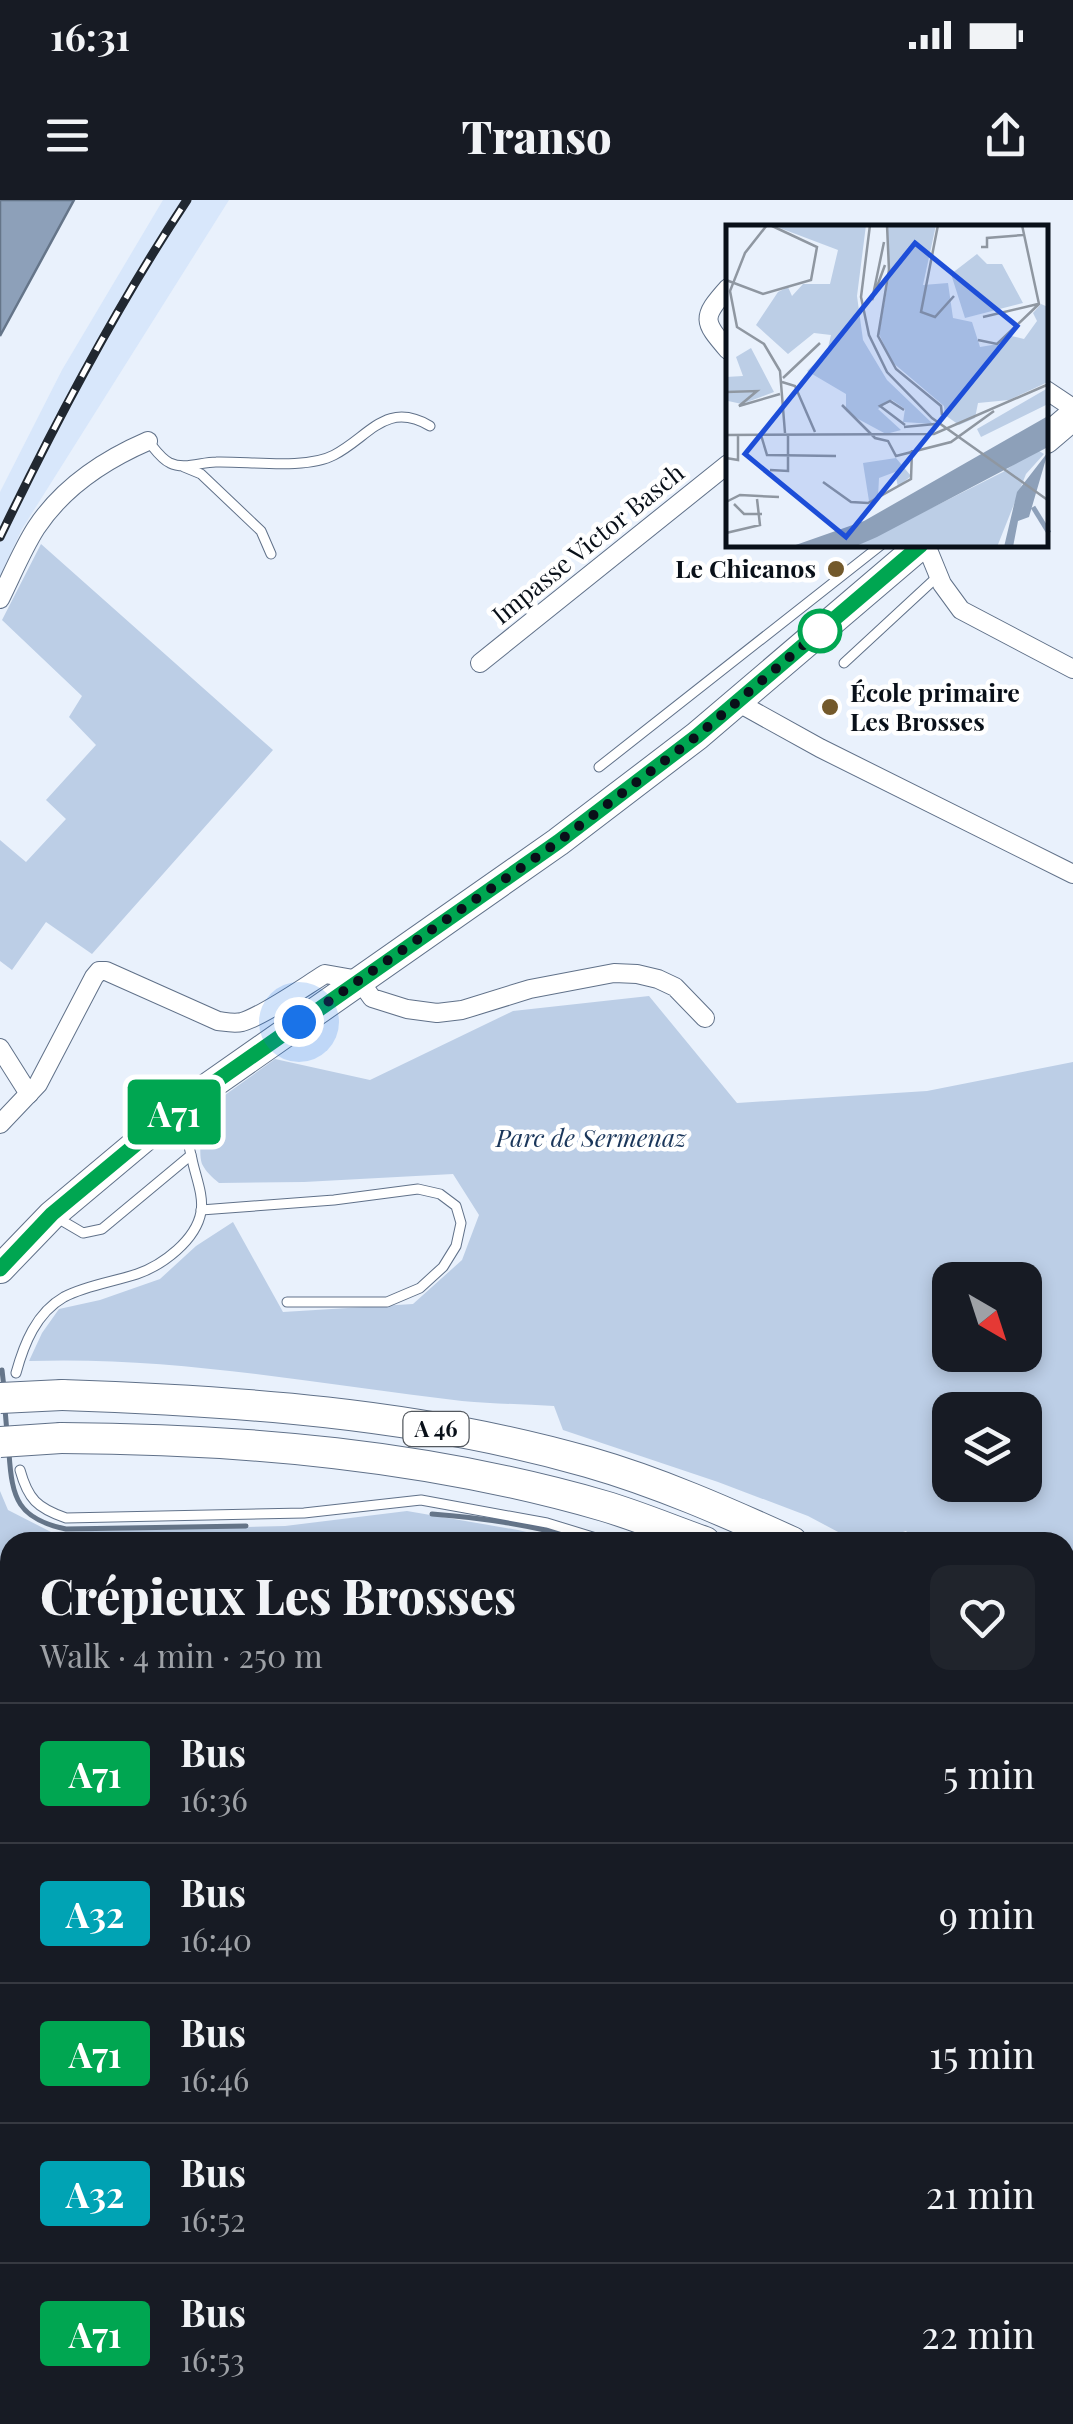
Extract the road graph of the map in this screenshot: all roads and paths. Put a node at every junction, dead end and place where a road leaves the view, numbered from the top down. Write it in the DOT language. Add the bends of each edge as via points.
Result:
graph roads {
  1 [pos="726,290"];
  2 [pos="726,348"];
  3 [pos="1048,391"];
  4 [pos="1073,408"];
  5 [pos="1073,416"];
  6 [pos="430,426"];
  7 [pos="1048,437"];
  8 [pos="148,441"];
  9 [pos="182,466"];
  10 [pos="726,466"];
  11 [pos="878,548"];
  12 [pos="913,548"];
  13 [pos="271,554"];
  14 [pos="939,575"];
  15 [pos="0,598"];
  16 [pos="844,663"];
  17 [pos="480,664"];
  18 [pos="1073,669"];
  19 [pos="737,702"];
  20 [pos="599,767"];
  21 [pos="1073,874"];
  22 [pos="359,980"];
  23 [pos="706,1018"];
  24 [pos="0,1048"];
  25 [pos="29,1094"];
  26 [pos="177,1109"];
  27 [pos="0,1124"];
  28 [pos="191,1155"];
  29 [pos="61,1206"];
  30 [pos="201,1210"];
  31 [pos="0,1269"];
  32 [pos="287,1302"];
  33 [pos="8,1386"];
  34 [pos="0,1442"];
  35 [pos="20,1470"];
  36 [pos="576,1532"];
  37 [pos="676,1532"];
  38 [pos="770,1532"];
  1 -- 2 [label="street" via="707,320"];
  3 -- 4 [label="street"];
  5 -- 7 [label="main road"];
  6 -- 9 [label="lane" via="397,416 332,457"];
  8 -- 9 [label="lane" via="167,462"];
  8 -- 15 [label="street" via="66,490 34,530"];
  9 -- 13 [label="lane" via="200,474 261,531"];
  10 -- 17 [label="street, Impasse Victor Basch"];
  11 -- 20 [label="lane"];
  12 -- 14 [label="street"];
  12 -- 19 [label="main road"];
  14 -- 16 [label="lane"];
  14 -- 18 [label="street" via="960,610"];
  19 -- 21 [label="street"];
  19 -- 22 [label="main road" via="558,842"];
  22 -- 23 [label="street" via="372,998 436,1013 614,972 637,974 675,987"];
  22 -- 25 [label="street" via="325,974 239,1024 99,971"];
  22 -- 26 [label="main road"];
  24 -- 25 [label="street"];
  25 -- 27 [label="street"];
  26 -- 28 [label="lane"];
  26 -- 29 [label="main road"];
  28 -- 29 [label="lane" via="102,1229 83,1232"];
  28 -- 30 [label="lane"];
  29 -- 31 [label="main road"];
  30 -- 32 [label="lane" via="418,1189 456,1206 456,1246 420,1288 387,1302"];
  30 -- 33 [label="lane" via="174,1253 140,1273 62,1298 42,1316"];
  33 -- 38 [label="highway, A 46, bridge" via="270,1406 499,1440 590,1462"];
  34 -- 37 [label="highway, A 46, bridge" via="148,1438 410,1462 532,1487"];
  35 -- 36 [label="lane" via="26,1494 66,1518 304,1514 421,1500"];
}
